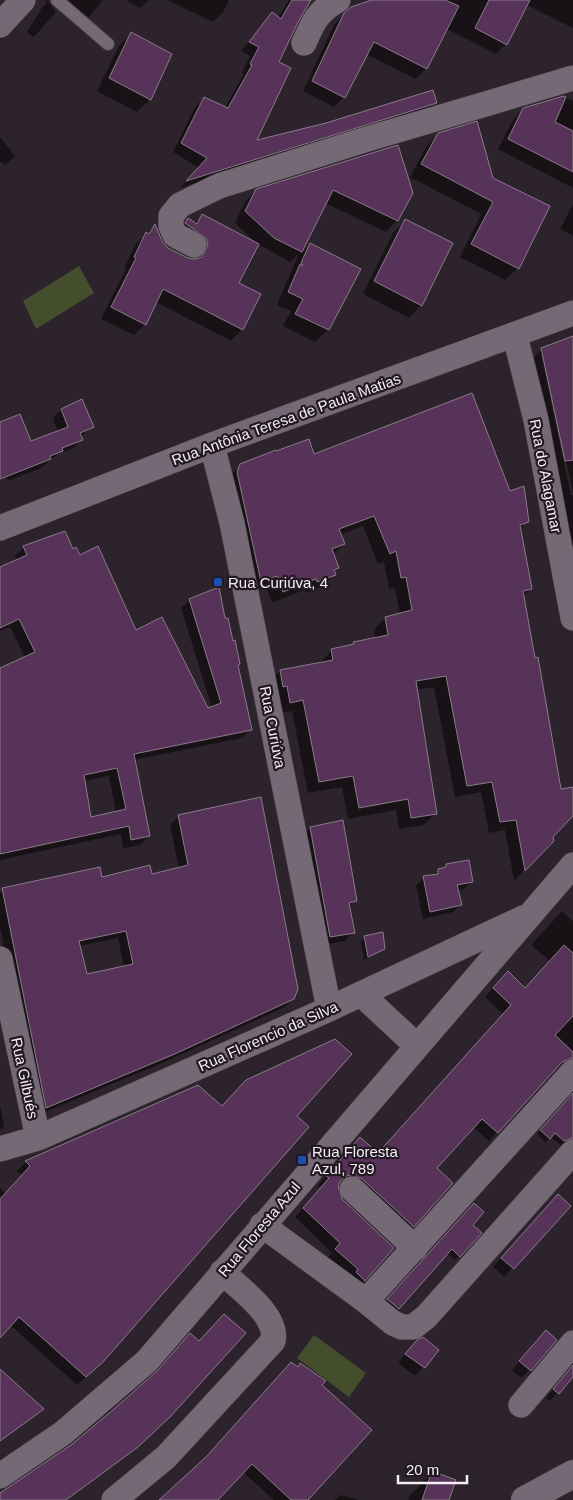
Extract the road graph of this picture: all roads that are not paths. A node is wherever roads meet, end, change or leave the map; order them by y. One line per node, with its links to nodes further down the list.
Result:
1 (23, 0): 4 (street)
2 (57, 0): 6 (lane)
3 (338, 0): 5 (street)
4 (0, 25)
5 (304, 43)
6 (108, 44)
7 (569, 83): 8 (street)
8 (194, 245)
9 (573, 313): 10 (street, Rua Antônia Teresa de Paula Matias)
10 (515, 336): 11 (street, Rua Antônia Teresa de Paula Matias); 13 (street, Rua do Alagamar)
11 (212, 445): 12 (street, Rua Antônia Teresa de Paula Matias); 18 (street, Rua Curiúva)
12 (0, 528)
13 (573, 618)
14 (573, 865): 15 (street, Rua Floresta Azul)
15 (532, 914): 17 (street, Rua Florencio da Silva); 19 (street, Rua Floresta Azul)
16 (0, 959): 21 (street, Rua Gilbués)
17 (361, 994): 18 (street, Rua Florencio da Silva); 19 (street)
18 (329, 1009): 21 (street, Rua Florencio da Silva)
19 (417, 1046): 25 (street, Rua Floresta Azul)
20 (573, 1072): 26 (street)
21 (38, 1138): 22 (street, Rua Florencio da Silva)
22 (0, 1149)
23 (573, 1152): 28 (street)
24 (352, 1189): 26 (street)
25 (262, 1225): 27 (street, Rua Floresta Azul); 28 (street)
26 (415, 1248): 28 (street)
27 (222, 1272): 32 (street, Rua Floresta Azul); 33 (street)
28 (366, 1300)
29 (573, 1343): 30 (street)
30 (521, 1405)
31 (573, 1474): 34 (main road)
32 (0, 1476)
33 (114, 1500)
34 (525, 1500)

